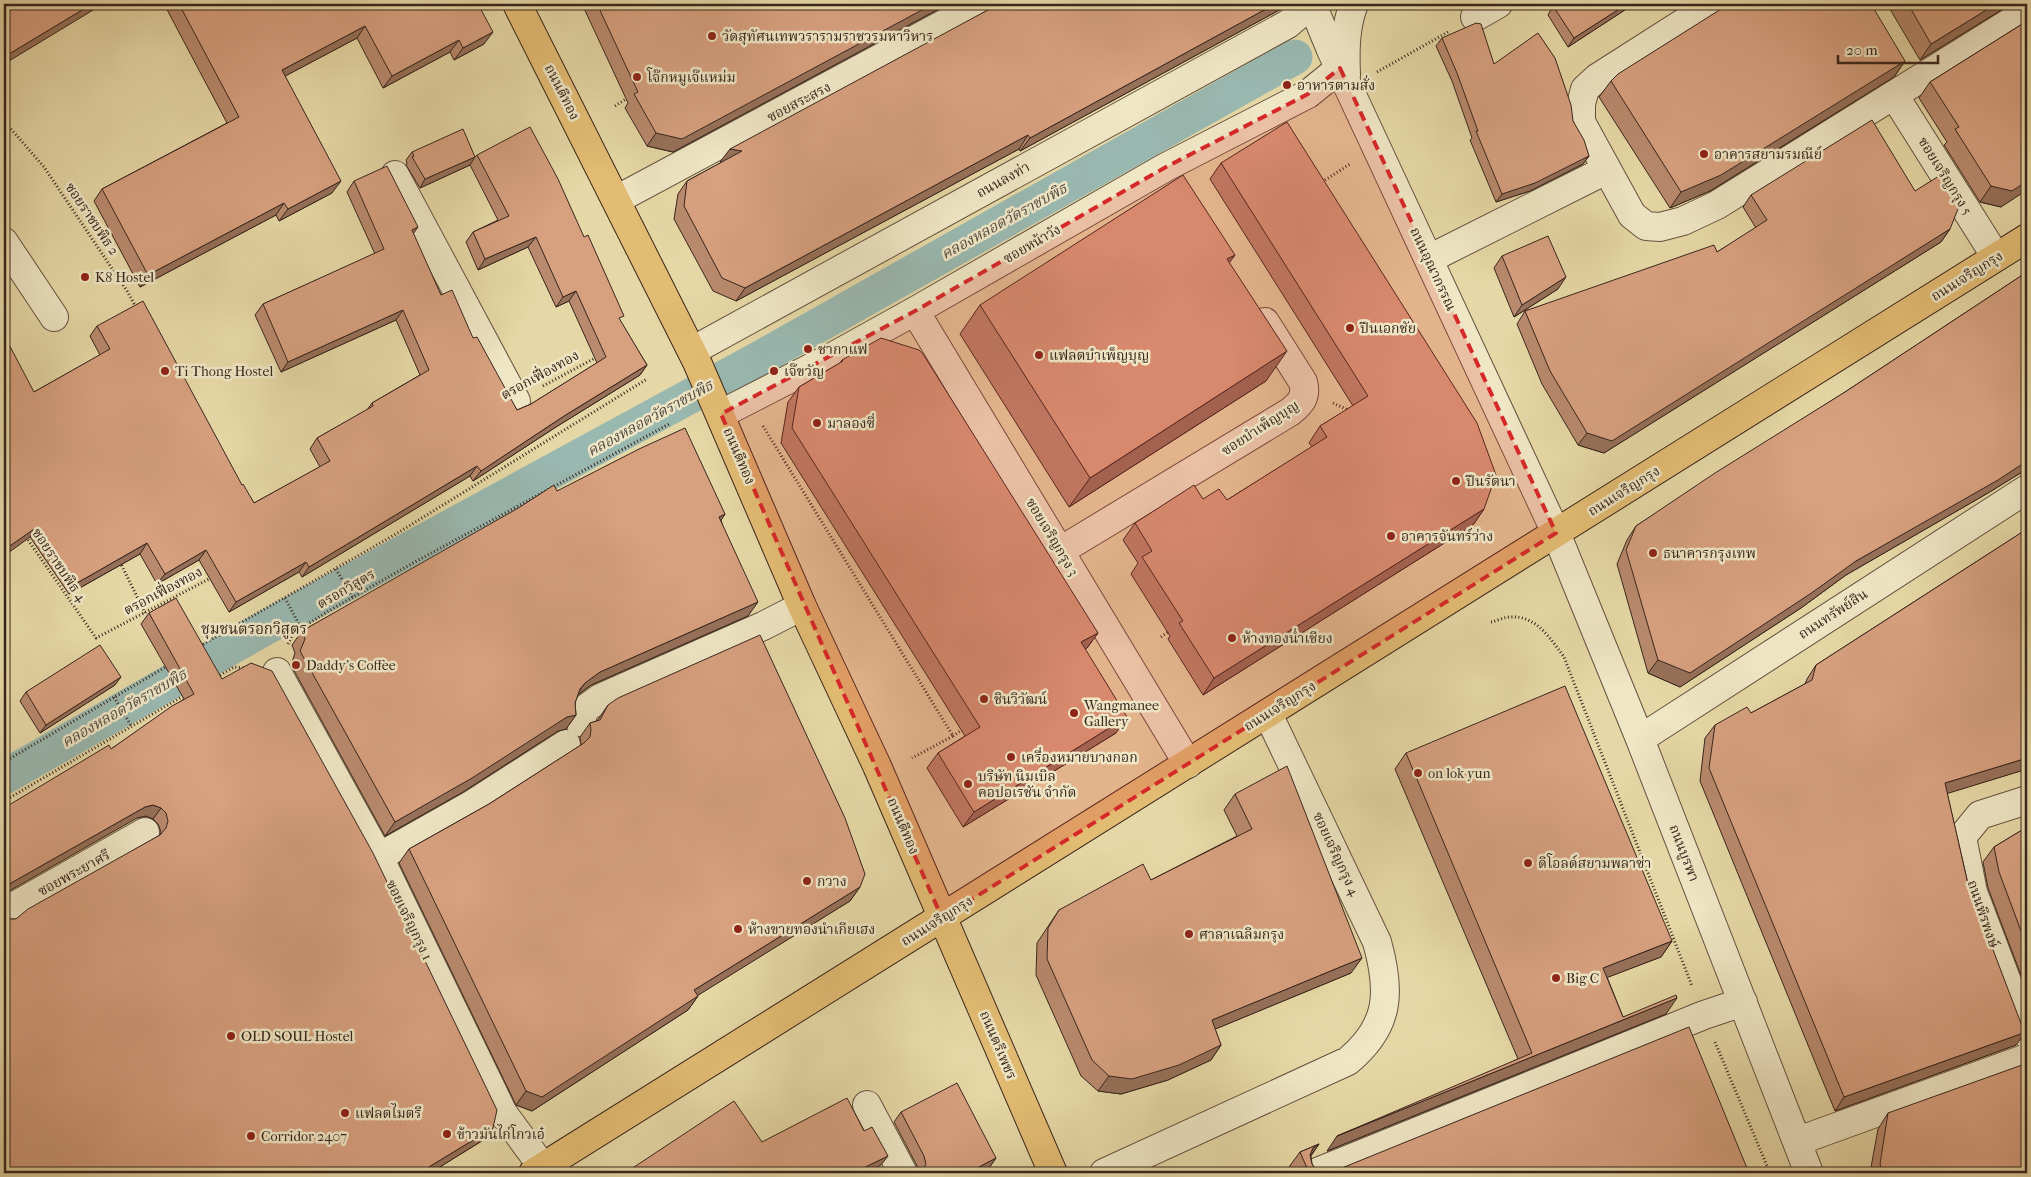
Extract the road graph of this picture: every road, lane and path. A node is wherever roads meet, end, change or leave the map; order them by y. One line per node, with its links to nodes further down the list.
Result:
1 (517, 4): 21 (main road, ถนนตีทอง)
2 (982, 4): 21 (street, ซอยสระสรง)
3 (1311, 4): 10 (street, ถนนอุณากรรณ); 31 (street, ถนนลงท่า)
4 (1354, 4): 10 (street)
5 (1498, 4): 8 (street)
6 (1713, 4): 17 (street)
7 (2027, 12): 11 (street)
8 (1475, 17): 10 (path)
9 (1901, 58): 11 (street, ซอยเจริญกรุง 5)
10 (1345, 79): 16 (street, ซอยหน้าวัง); 25 (street, ถนนอุณากรรณ)
11 (1904, 88): 17 (street); 24 (street, ซอยเจริญกรุง 5)
12 (631, 96): 13 (path)
13 (615, 106)
14 (4, 122): 28 (path, ซอยราชบพิธ 2)
15 (1358, 159): 19 (path)
16 (1166, 167): 20 (street); 27 (street, ซอยหน้าวัง)
17 (1606, 170): 25 (street)
18 (395, 174): 34 (street)
19 (1320, 183)
20 (1181, 190)
21 (616, 200): 31 (main road, ถนนตีทอง)
22 (2027, 239): 24 (main road, ถนนเจริญกรุง)
23 (4, 242): 29 (street)
24 (1996, 257): 40 (main road, ถนนเจริญกรุง)
25 (1429, 260): 40 (street, ถนนอุณากรรณ)
26 (1250, 299): 33 (street, ซอยบำเพ็ญบุญ)
27 (916, 311): 35 (street, ซอยหน้าวัง); 42 (street, ซอยเจริญกรุง 3)
28 (141, 315)
29 (54, 317)
30 (600, 355): 34 (path, ตรอกเฟื่องทอง)
31 (694, 356): 35 (main road, ถนนตีทอง)
32 (647, 379): 45 (path)
33 (1305, 391): 36 (path); 42 (street, ซอยบำเพ็ญบุญ)
34 (516, 400)
35 (717, 407): 48 (main road, ถนนตีทอง)
36 (1354, 412)
37 (761, 422): 64 (path)
38 (671, 423): 46 (path, ตรอกวิสูตร)
39 (2027, 489): 65 (street, ถนนทรัพย์สิน)
40 (1556, 533): 61 (main road, ถนนเจริญกรุง); 65 (street, ถนนบูรพา)
41 (25, 536): 54 (path, ซอยราชบพิธ 4)
42 (1060, 551): 68 (street, ซอยเจริญกรุง 3)
43 (119, 560): 49 (path)
44 (208, 569): 49 (path, ตรอกเฟื่องทอง)
45 (336, 569): 46 (path); 47 (path)
46 (351, 596): 52 (path, ตรอกวิสูตร)
47 (285, 598): 52 (path); 55 (path)
48 (802, 606): 72 (street); 74 (main road, ถนนตีทอง)
49 (145, 613): 54 (path, ตรอกเฟื่องทอง)
50 (1491, 622): 76 (path)
51 (1177, 626): 53 (path)
52 (301, 628): 57 (path, ตรอกวิสูตร)
53 (1160, 637)
54 (96, 638)
55 (195, 650)
56 (170, 664): 60 (path)
57 (278, 672): 58 (path); 72 (street, ซอยเจริญกรุง 1)
58 (208, 682)
59 (191, 692): 62 (path)
60 (115, 698): 62 (path); 67 (path)
61 (1268, 714): 68 (main road, ถนนเจริญกรุง); 84 (street, ซอยเจริญกรุง 4)
62 (131, 725): 70 (path)
63 (969, 726): 64 (path)
64 (953, 736): 66 (path)
65 (1640, 739): 75 (street, ถนนบูรพา)
66 (912, 758)
67 (4, 762)
68 (1188, 764): 74 (main road, ถนนเจริญกรุง)
69 (2027, 800): 77 (street, ถนนพีรพงษ์)
70 (4, 801)
71 (146, 832): 73 (street, ซอยพระยาศรี)
72 (379, 857): 81 (street, ซอยเจริญกรุง 1)
73 (4, 916)
74 (942, 918): 81 (main road, ถนนเจริญกรุง); 82 (main road, ถนนตรีเพชร)
75 (1743, 1002): 76 (street); 80 (street, ถนนบูรพา)
76 (1704, 1015): 85 (street); 86 (path)
77 (2027, 1034)
78 (2027, 1058): 80 (street)
79 (867, 1105): 83 (street)
80 (1798, 1141): 87 (street, ถนนบูรพา)
81 (541, 1171)
82 (1050, 1172)
83 (903, 1173)
84 (1104, 1173)
85 (1316, 1173)
86 (1770, 1173)
87 (1809, 1173)

